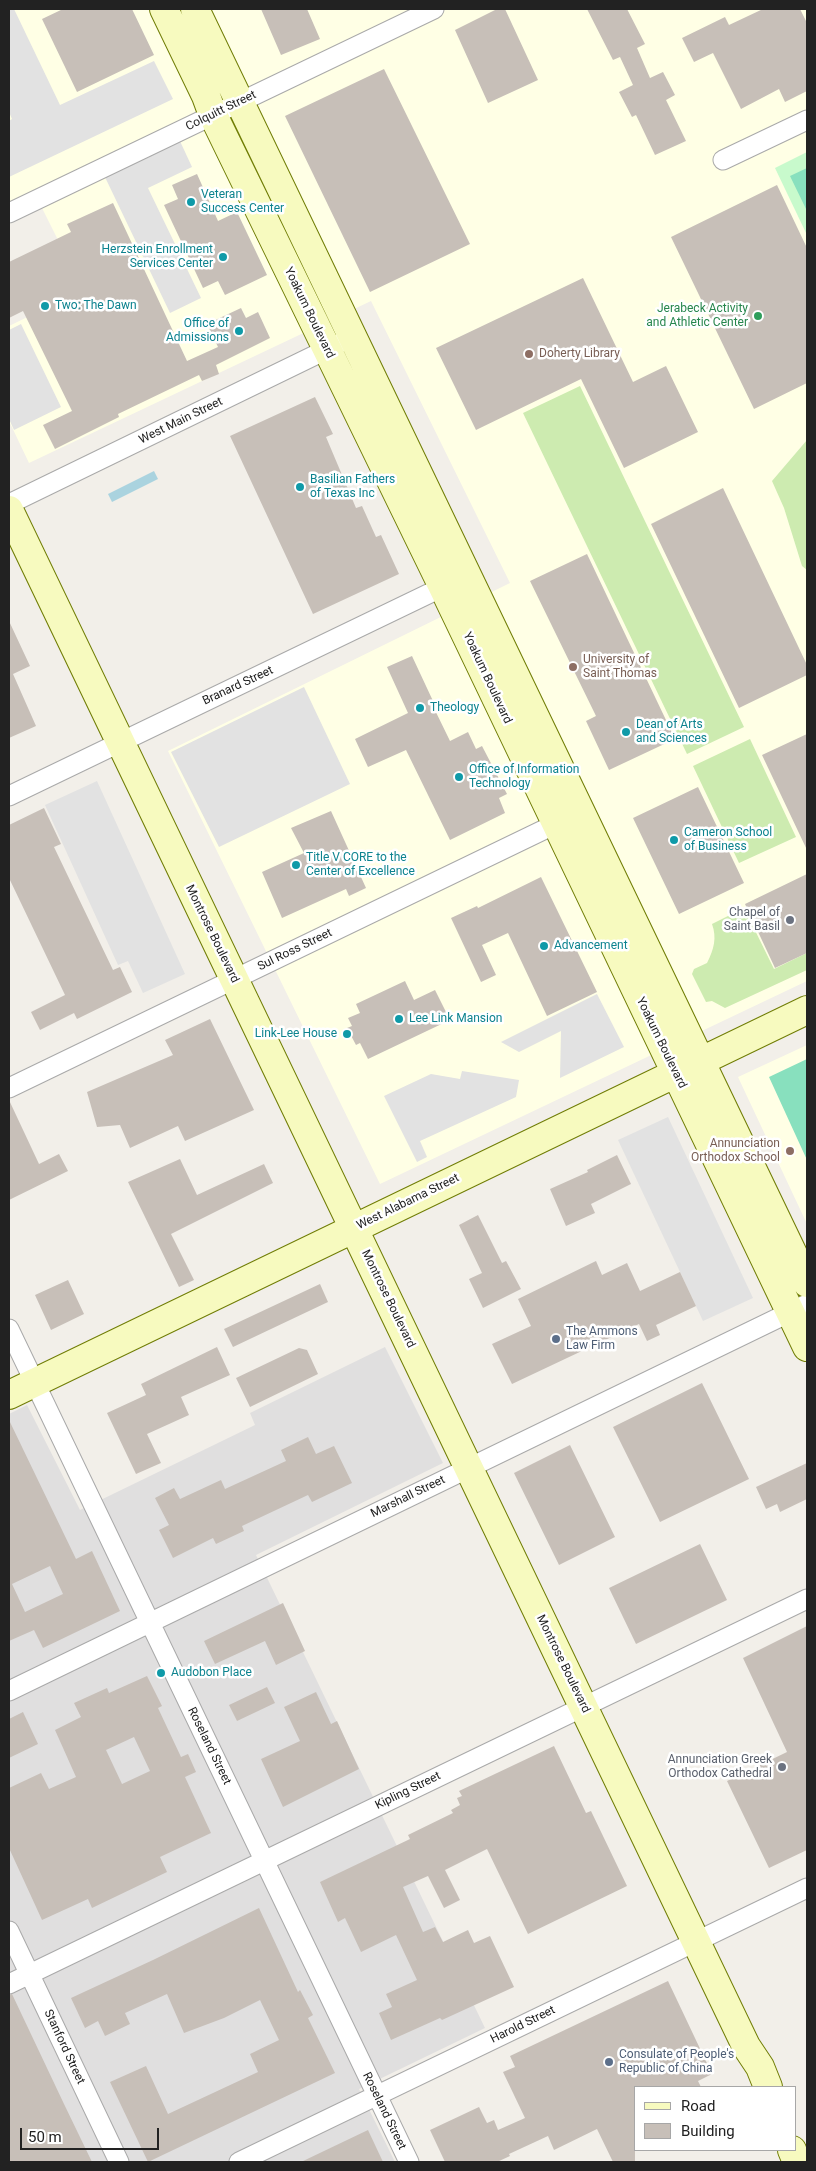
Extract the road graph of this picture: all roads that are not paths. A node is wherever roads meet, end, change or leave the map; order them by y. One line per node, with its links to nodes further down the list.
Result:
1 (164, 9): 5 (street, Yoakum Boulevard)
2 (195, 9): 4 (street, Yoakum Boulevard)
3 (434, 9): 4 (street, Colquitt Street)
4 (239, 103): 5 (street, Colquitt Street); 9 (street, Yoakum Boulevard)
5 (213, 115): 8 (street, Colquitt Street); 10 (street, Yoakum Boulevard)
6 (807, 120): 7 (street)
7 (723, 160)
8 (9, 213)
9 (352, 338): 10 (street, West Main Street); 13 (street, Yoakum Boulevard)
10 (327, 350): 11 (street, West Main Street); 13 (street, Yoakum Boulevard)
11 (9, 504)
12 (9, 510): 14 (street, Montrose Boulevard)
13 (455, 581): 14 (street, Branard Street); 16 (street, Yoakum Boulevard); 17 (street, Yoakum Boulevard)
14 (120, 742): 15 (street, Branard Street); 18 (street, Montrose Boulevard)
15 (9, 796)
16 (582, 811): 17 (street, Sul Ross Street); 20 (street, Yoakum Boulevard)
17 (556, 824): 18 (street, Sul Ross Street); 21 (street, Yoakum Boulevard)
18 (234, 979): 22 (street, Sul Ross Street); 23 (street, Montrose Boulevard)
19 (807, 1010): 20 (street, West Alabama Street)
20 (702, 1060): 21 (street, West Alabama Street); 24 (street, Yoakum Boulevard)
21 (675, 1073): 23 (street, West Alabama Street); 25 (street, Yoakum Boulevard)
22 (9, 1088)
23 (354, 1228): 28 (street, West Alabama Street); 30 (street, Montrose Boulevard)
24 (807, 1283)
25 (799, 1308): 27 (street, Yoakum Boulevard); 30 (street, Marshall Street)
26 (9, 1329): 28 (street, Roseland Street)
27 (807, 1348)
28 (34, 1382): 29 (street, West Alabama Street); 32 (street, Roseland Street)
29 (9, 1395)
30 (469, 1467): 32 (street, Marshall Street); 34 (street, Montrose Boulevard)
31 (807, 1599): 34 (street, Kipling Street)
32 (149, 1622): 33 (street, Marshall Street); 35 (street, Roseland Street)
33 (9, 1691)
34 (584, 1707): 35 (street, Kipling Street); 38 (street, Montrose Boulevard)
35 (264, 1861): 39 (street, Kipling Street); 42 (street, Roseland Street)
36 (807, 1888): 38 (street, Harold Street)
37 (9, 1931): 39 (street, Stanford Street)
38 (696, 1941): 41 (street, Montrose Boulevard); 42 (street, Harold Street)
39 (29, 1974): 40 (street, Kipling Street); 43 (street, Stanford Street)
40 (9, 1984)
41 (768, 2086)
42 (377, 2096): 44 (street, Harold Street); 45 (street, Roseland Street)
43 (119, 2162)
44 (239, 2162)
45 (409, 2162)

